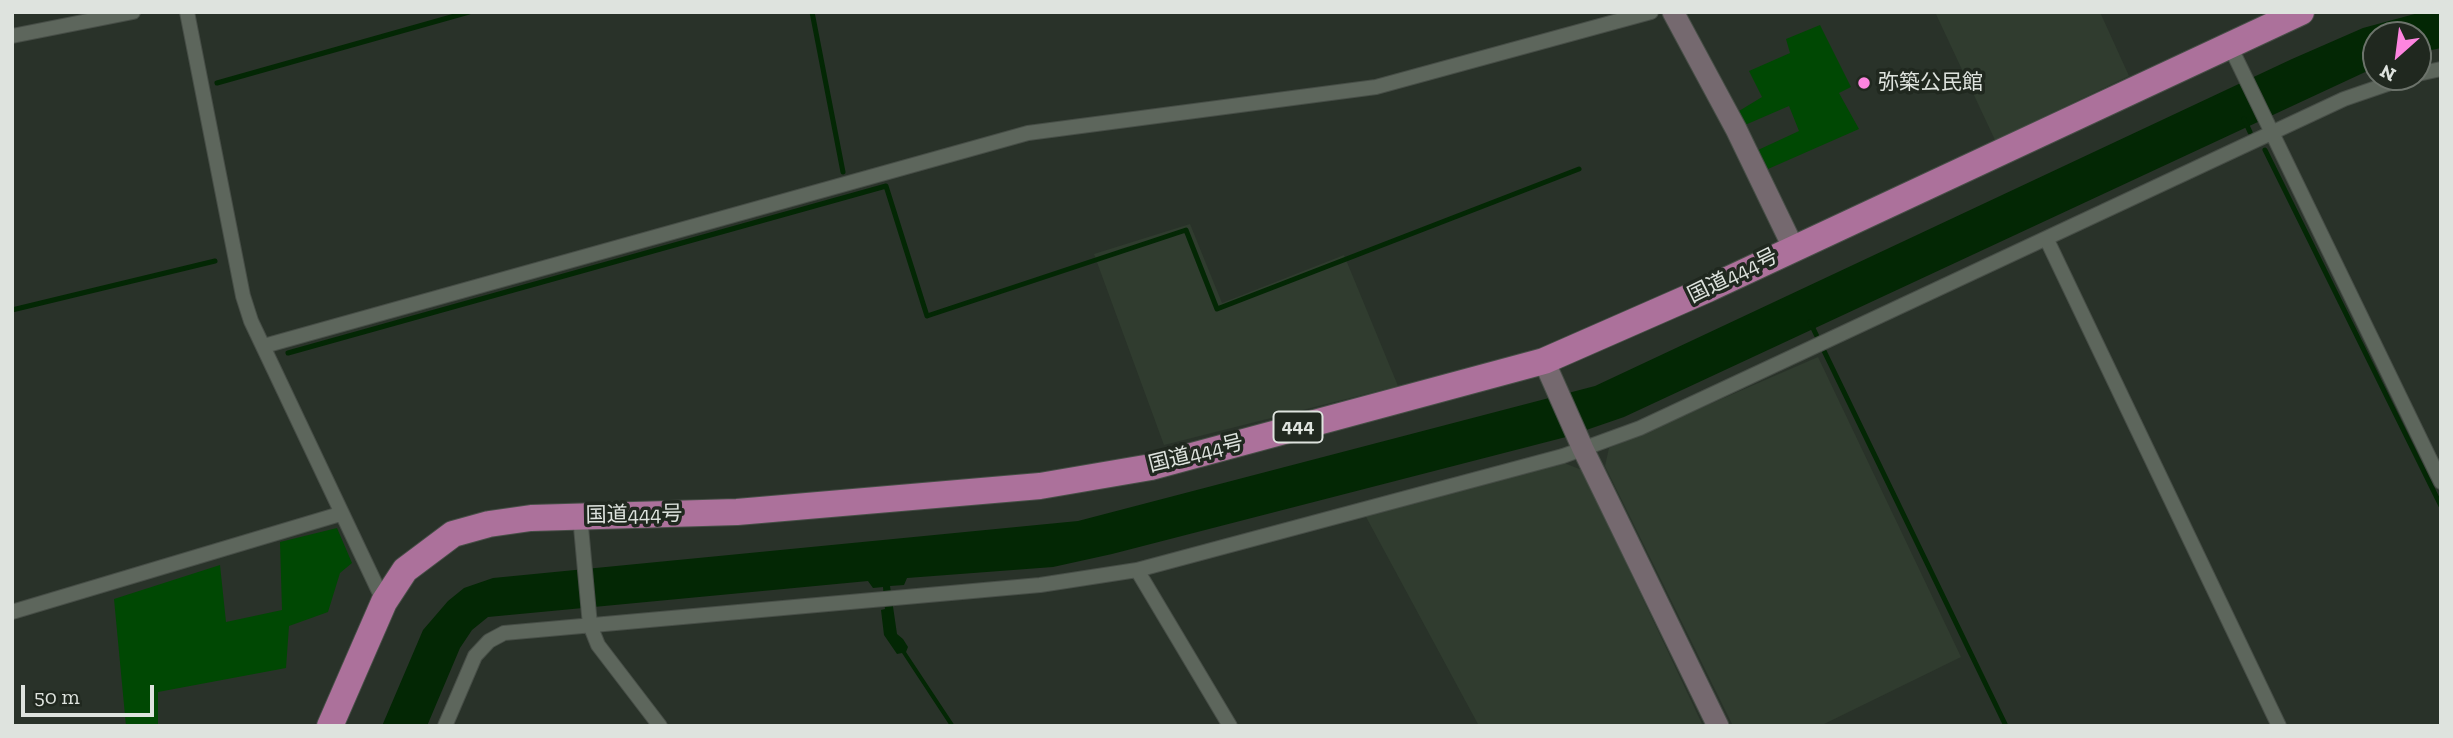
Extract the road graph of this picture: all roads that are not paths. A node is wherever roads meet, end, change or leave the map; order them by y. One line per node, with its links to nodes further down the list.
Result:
1 (133, 12): 6 (street)
2 (187, 12): 12 (street)
3 (1651, 12): 12 (street)
4 (1673, 12): 11 (street)
5 (2301, 12): 7 (highway, 国道444号 / 444)
6 (12, 36)
7 (2228, 44): 9 (street); 11 (highway, 国道444号 / 444)
8 (2367, 91): 9 (street)
9 (2268, 130): 10 (street); 15 (street)
10 (2047, 240): 14 (street); 27 (street)
11 (1794, 247): 13 (highway, 国道444号 / 444)
12 (264, 346): 16 (street)
13 (1544, 361): 14 (street); 17 (highway, 国道444号 / 444)
14 (1581, 445): 18 (street); 26 (street)
15 (2441, 482)
16 (340, 514): 19 (street); 20 (street)
17 (580, 516): 19 (highway, 国道444号 / 444); 21 (street)
18 (1137, 569): 21 (street); 25 (street)
19 (384, 602): 22 (highway, 国道444号 / 444)
20 (12, 612)
21 (589, 621): 23 (street); 24 (street)
22 (330, 726)
23 (445, 726)
24 (660, 726)
25 (1230, 726)
26 (1718, 726)
27 (2279, 726)

